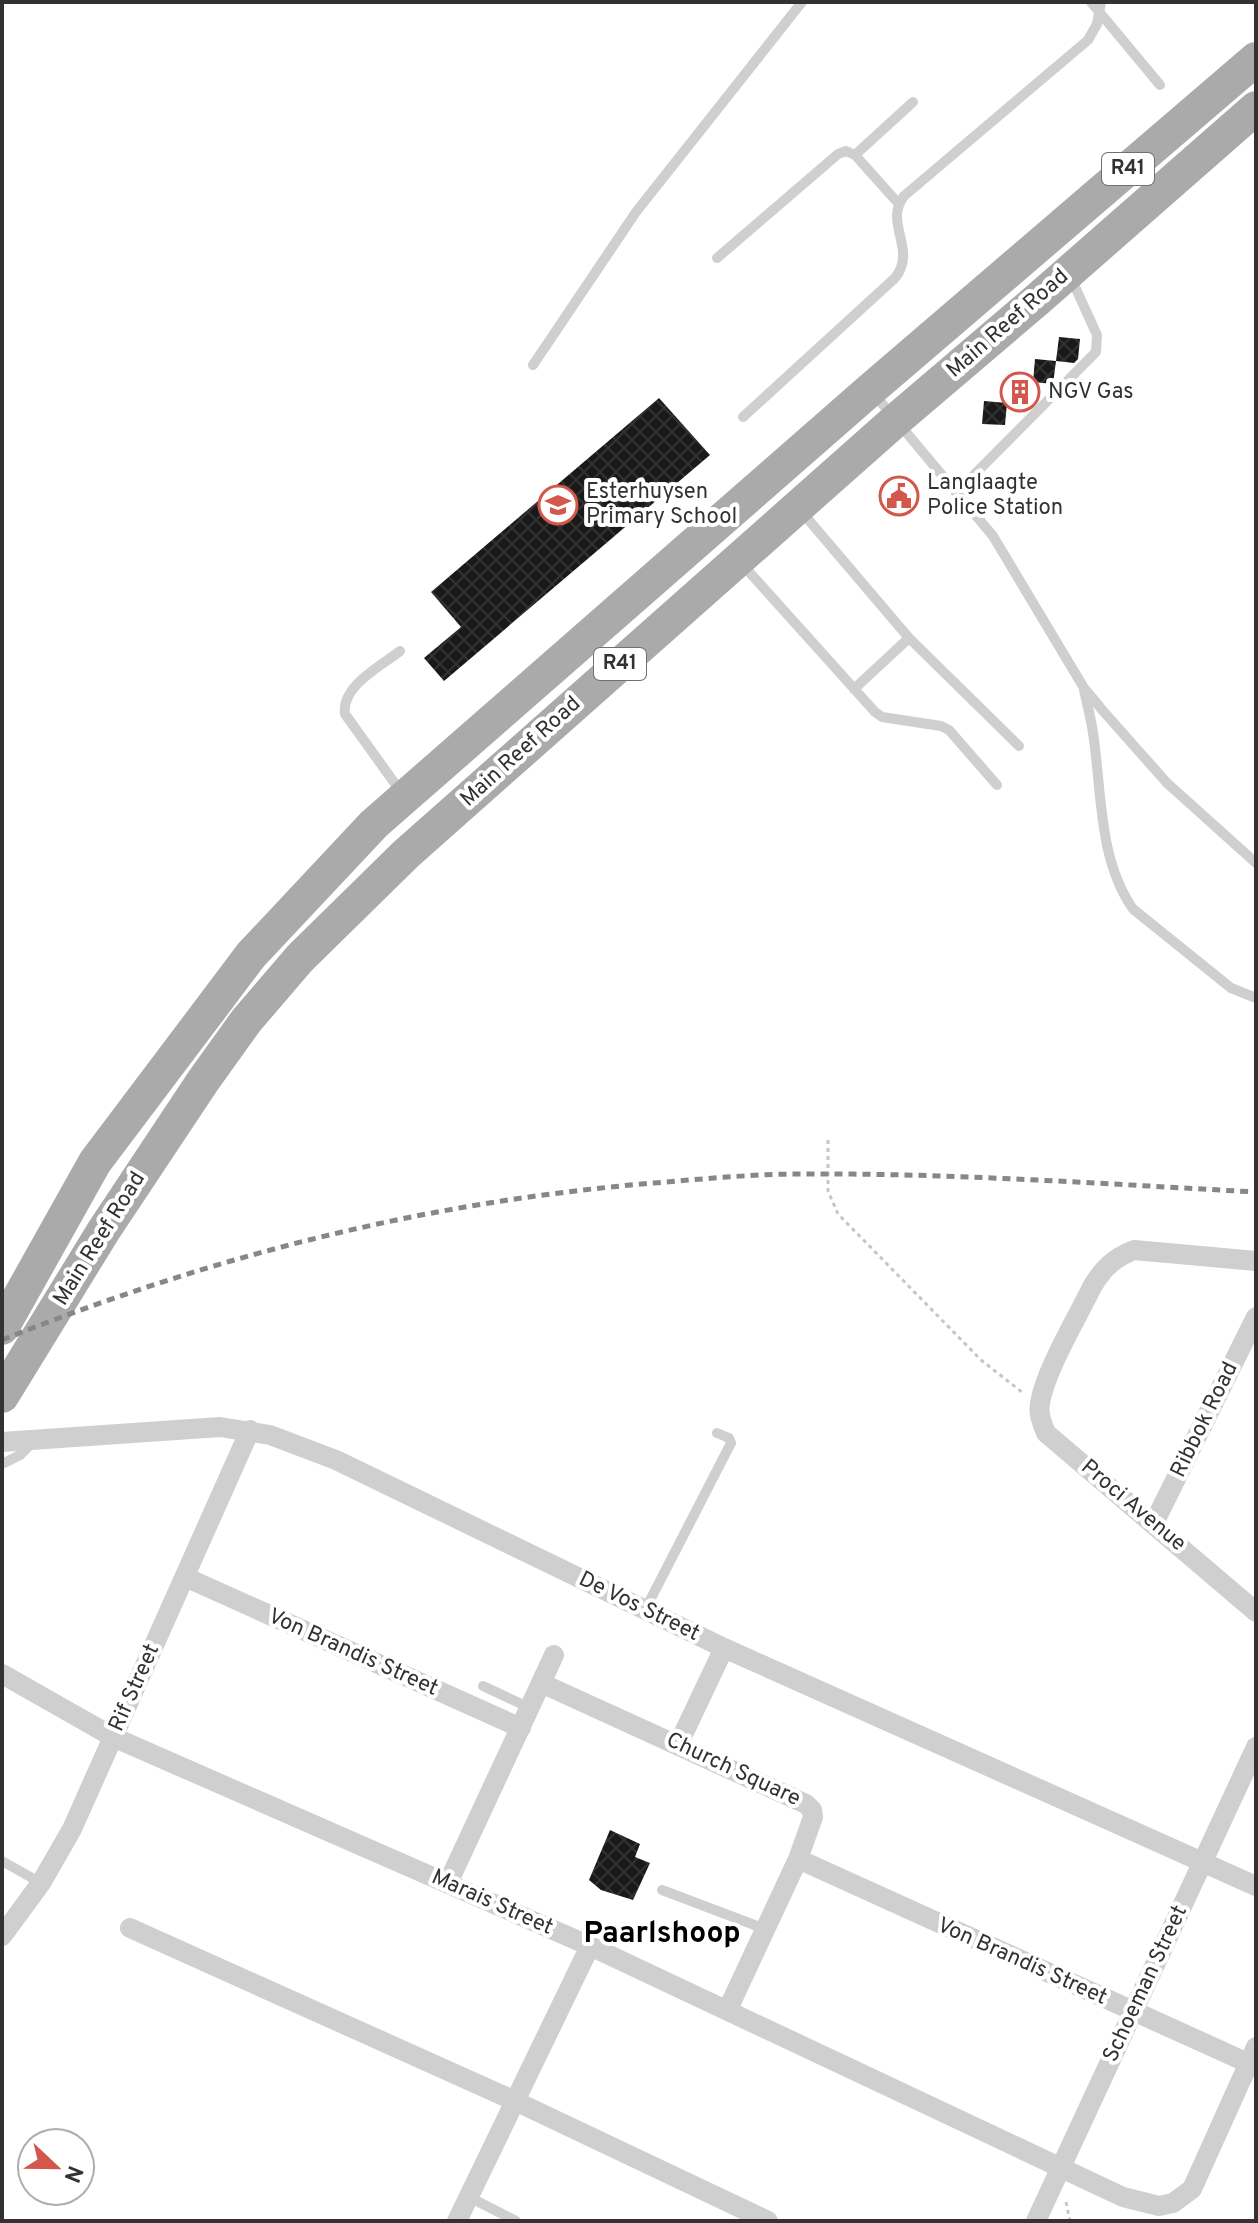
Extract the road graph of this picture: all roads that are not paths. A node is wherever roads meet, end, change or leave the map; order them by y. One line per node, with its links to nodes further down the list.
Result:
1 (802, 2): 12 (lane)
2 (1091, 2): 3 (lane)
3 (1100, 8): 5 (lane); 9 (lane)
4 (1256, 59): 13 (main road, Main Reef Road / R41)
5 (1160, 85)
6 (913, 102): 8 (lane)
7 (1256, 108): 11 (main road, Main Reef Road / R41)
8 (855, 155): 9 (lane); 10 (lane)
9 (898, 203): 14 (lane)
10 (717, 258)
11 (1068, 272): 15 (main road, Main Reef Road / R41); 17 (lane)
12 (533, 365)
13 (870, 390): 15 (lane); 16 (main road, Main Reef Road / R41)
14 (743, 417)
15 (896, 420): 17 (lane); 18 (main road, Main Reef Road / R41)
16 (765, 482): 18 (main road); 19 (main road, Main Reef Road / R41)
17 (956, 493): 23 (lane)
18 (794, 510): 20 (main road, Main Reef Road / R41); 21 (lane)
19 (693, 544): 20 (main road); 27 (main road, Main Reef Road / R41)
20 (730, 567): 24 (lane); 33 (main road, Main Reef Road / R41)
21 (909, 638): 24 (lane); 25 (lane)
22 (400, 651): 27 (lane)
23 (1084, 688): 28 (lane); 29 (lane)
24 (854, 689): 26 (lane)
25 (1019, 746)
26 (997, 785)
27 (405, 797): 32 (main road, Main Reef Road / R41)
28 (1256, 863)
29 (1256, 998)
30 (1256, 1261): 39 (street, Proci Avenue)
31 (1256, 1317): 39 (street, Ribbok Road)
32 (5, 1323)
33 (10, 1383)
34 (250, 1430): 36 (street, De Vos Street); 40 (street, Rif Street); 41 (street, De Vos Street)
35 (717, 1433): 41 (lane)
36 (36, 1439): 37 (street, De Vos Street); 38 (lane)
37 (2, 1442)
38 (2, 1464)
39 (1154, 1523): 42 (street, Proci Avenue)
40 (185, 1577): 49 (street, Von Brandis Street); 50 (street, Rif Street)
41 (645, 1610): 43 (street, De Vos Street)
42 (1256, 1612)
43 (724, 1648): 51 (street); 55 (street, De Vos Street)
44 (554, 1655): 46 (street)
45 (2, 1674): 50 (street, Marais Street)
46 (541, 1683): 48 (street); 51 (street, Church Square)
47 (483, 1686): 48 (lane)
48 (530, 1708): 49 (street)
49 (521, 1728): 57 (street)
50 (113, 1737): 56 (street, Rif Street); 57 (street, Marais Street)
51 (678, 1745): 53 (street, Church Square)
52 (1256, 1747): 55 (street, Schoeman Street)
53 (798, 1859): 61 (street, Church Square); 65 (street, Von Brandis Street)
54 (2, 1861): 56 (lane)
55 (1203, 1862): 58 (street, De Vos Street); 65 (street, Schoeman Street)
56 (41, 1883): 62 (street, Rif Street)
57 (448, 1883): 63 (street, Marais Street)
58 (1256, 1886)
59 (662, 1890): 61 (lane)
60 (130, 1928): 67 (street)
61 (765, 1929): 64 (street, Church Square)
62 (2, 1936)
63 (590, 1946): 64 (street, Marais Street); 67 (street)
64 (728, 2009): 68 (street, Marais Street)
65 (1133, 2012): 66 (street, Von Brandis Street); 68 (street, Schoeman Street)
66 (1252, 2055): 68 (street, Marais Street)
67 (515, 2101): 69 (street); 72 (street)
68 (1061, 2168): 73 (street, Schoeman Street)
69 (469, 2197): 70 (street); 71 (lane)
70 (457, 2221)
71 (516, 2221)
72 (768, 2221)
73 (1036, 2221)

